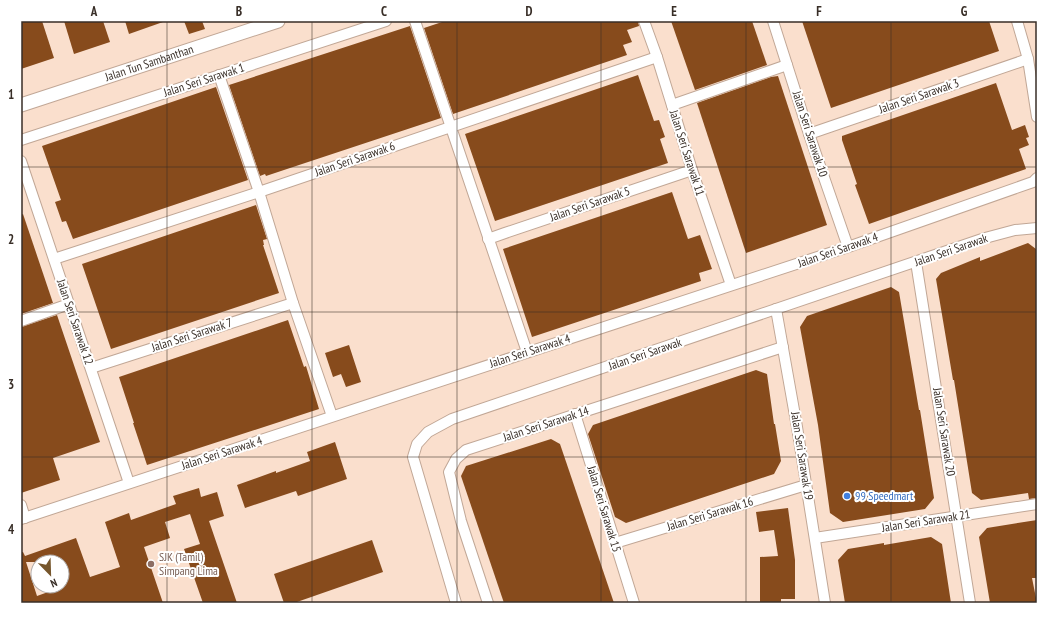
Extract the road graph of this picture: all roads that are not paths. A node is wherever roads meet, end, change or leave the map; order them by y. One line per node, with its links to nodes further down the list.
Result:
1 (278, 21): 11 (street, Jalan Tun Sambanthan)
2 (386, 21): 10 (street, Jalan Seri Sarawak 1)
3 (414, 21): 14 (street)
4 (644, 21): 7 (street, Jalan Seri Sarawak 11)
5 (773, 21): 9 (street, Jalan Seri Sarawak 10)
6 (1016, 21): 8 (street)
7 (656, 57): 12 (street, Jalan Seri Sarawak 11); 14 (street, Jalan Seri Sarawak 6)
8 (1028, 59): 13 (street); 15 (street, Jalan Seri Sarawak 3)
9 (787, 65): 12 (street); 15 (street, Jalan Seri Sarawak 10)
10 (219, 75): 16 (street, Jalan Seri Sarawak 1); 20 (street)
11 (21, 105)
12 (672, 105): 18 (street, Jalan Seri Sarawak 11)
13 (1037, 116)
14 (450, 127): 20 (street, Jalan Seri Sarawak 6); 22 (street)
15 (809, 134): 23 (street, Jalan Seri Sarawak 10)
16 (21, 140)
17 (21, 161): 24 (street, Jalan Seri Sarawak 12)
18 (692, 170): 22 (street, Jalan Seri Sarawak 5); 26 (street, Jalan Seri Sarawak 11)
19 (1037, 178): 23 (street, Jalan Seri Sarawak 4)
20 (258, 192): 24 (street, Jalan Seri Sarawak 6); 27 (street)
21 (1037, 228): 25 (street, Jalan Seri Sarawak)
22 (488, 239): 32 (street)
23 (848, 246): 26 (street, Jalan Seri Sarawak 4)
24 (54, 259): 28 (street, Jalan Seri Sarawak 12)
25 (916, 262): 29 (street, Jalan Seri Sarawak); 40 (street, Jalan Seri Sarawak 20)
26 (732, 285): 32 (street, Jalan Seri Sarawak 4)
27 (293, 303): 33 (street, Jalan Seri Sarawak 7); 35 (street)
28 (69, 304): 30 (street); 33 (street, Jalan Seri Sarawak 12)
29 (776, 309): 31 (street, Jalan Seri Sarawak 19); 44 (street, Jalan Seri Sarawak)
30 (21, 321)
31 (783, 347): 34 (street, Jalan Seri Sarawak 14); 37 (street, Jalan Seri Sarawak 19)
32 (527, 352): 35 (street, Jalan Seri Sarawak 4)
33 (91, 368): 36 (street, Jalan Seri Sarawak 12)
34 (575, 414): 43 (street, Jalan Seri Sarawak 15); 45 (street, Jalan Seri Sarawak 14)
35 (332, 416): 36 (street, Jalan Seri Sarawak 4)
36 (129, 483): 41 (street, Jalan Seri Sarawak 4)
37 (806, 485): 42 (street, Jalan Seri Sarawak 19); 43 (street, Jalan Seri Sarawak 16)
38 (1037, 504): 40 (street, Jalan Seri Sarawak 21)
39 (21, 505): 41 (street)
40 (957, 516): 42 (street, Jalan Seri Sarawak 21); 48 (street, Jalan Seri Sarawak 20)
41 (23, 518)
42 (815, 538): 47 (street, Jalan Seri Sarawak 19)
43 (614, 543): 46 (street, Jalan Seri Sarawak 15)
44 (456, 603)
45 (488, 603)
46 (634, 603)
47 (825, 603)
48 (970, 603)

